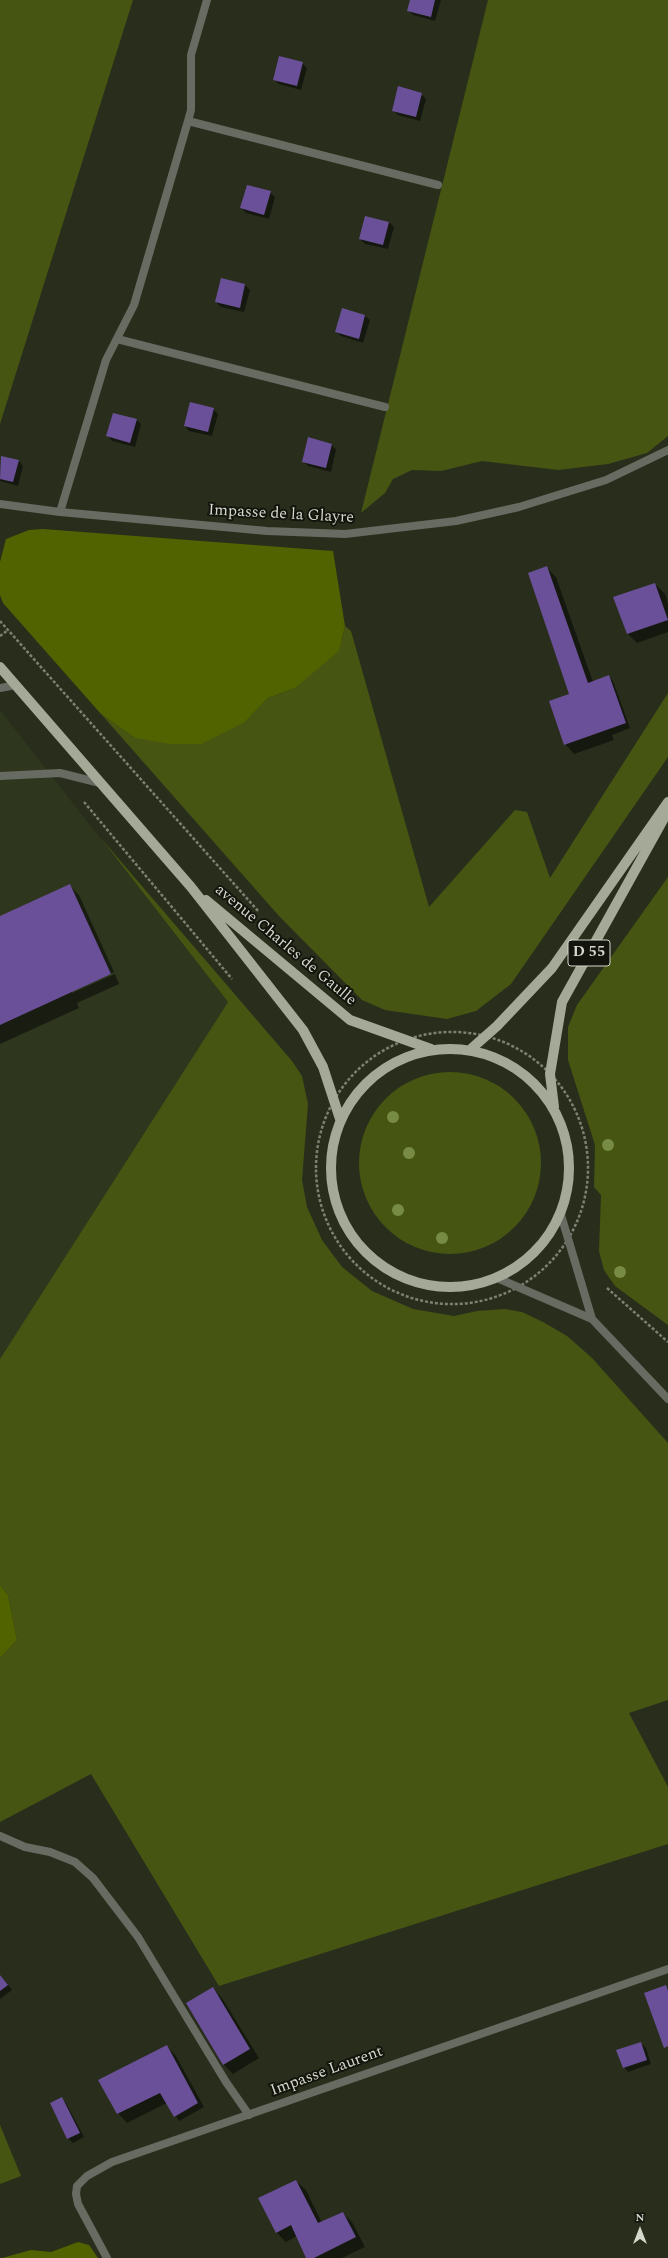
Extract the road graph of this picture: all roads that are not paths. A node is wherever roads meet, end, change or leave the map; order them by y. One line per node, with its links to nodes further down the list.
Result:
1 (207, 0): 2 (street)
2 (188, 121): 3 (street); 4 (street)
3 (438, 185)
4 (117, 339): 5 (street); 8 (street)
5 (385, 407)
6 (668, 450): 8 (street, Impasse de la Glayre)
7 (0, 504): 8 (street, Impasse de la Glayre)
8 (60, 512)
9 (0, 667): 10 (main road, avenue Charles de Gaulle)
10 (16, 685): 11 (street); 13 (main road, avenue Charles de Gaulle)
11 (0, 688)
12 (0, 776): 13 (street)
13 (100, 783): 16 (main road, avenue Charles de Gaulle)
14 (668, 802): 18 (main road, D 55)
15 (668, 811): 19 (main road, D 55)
16 (191, 887): 17 (main road, avenue Charles de Gaulle); 20 (main road, avenue Charles de Gaulle)
17 (431, 1049): 18 (main road); 20 (main road)
18 (471, 1049): 19 (main road)
19 (554, 1107): 21 (main road)
20 (340, 1119): 22 (main road)
21 (561, 1215): 22 (main road); 23 (street)
22 (497, 1278): 23 (street)
23 (592, 1319): 24 (street)
24 (668, 1399)
25 (0, 1836): 27 (street)
26 (668, 1969): 27 (street, Impasse Laurent)
27 (248, 2115): 28 (street, Impasse Laurent)
28 (107, 2258)

